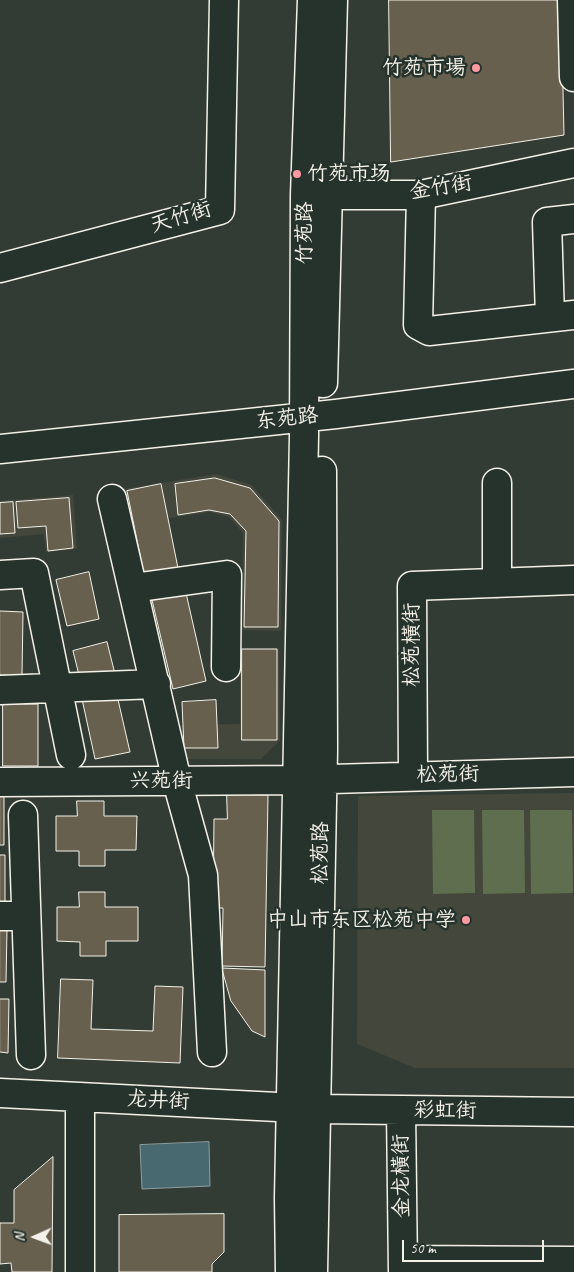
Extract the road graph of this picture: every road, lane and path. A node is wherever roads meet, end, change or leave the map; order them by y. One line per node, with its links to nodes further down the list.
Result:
1 (224, 0): 10 (street, 天竹街)
2 (312, 0): 7 (street, 竹苑路)
3 (333, 0): 7 (street, 竹苑路)
4 (572, 0): 5 (street)
5 (574, 77)
6 (574, 163): 8 (street, 金竹街)
7 (316, 195): 8 (street, 金竹街); 14 (street, 竹苑路)
8 (421, 195): 11 (street)
9 (574, 219): 11 (street)
10 (0, 268)
11 (562, 316)
12 (574, 384): 14 (street, 东苑路)
13 (574, 402): 14 (street, 东苑路)
14 (313, 425): 15 (street, 东苑路); 16 (street, 东苑路); 30 (street, 松苑路)
15 (0, 449)
16 (0, 466)
17 (497, 483): 21 (street)
18 (112, 499): 22 (street)
19 (0, 575): 25 (street)
20 (574, 580): 21 (street, 松苑横街)
21 (497, 583): 29 (street, 松苑横街)
22 (133, 588): 23 (street); 24 (street)
23 (226, 667)
24 (156, 684): 25 (street); 31 (street)
25 (58, 688): 26 (street); 27 (street)
26 (0, 690)
27 (71, 755)
28 (574, 772): 29 (street, 松苑街)
29 (413, 776): 30 (street, 松苑街)
30 (310, 779): 31 (street, 兴苑街); 39 (street, 松苑路)
31 (177, 781): 32 (street, 兴苑街); 35 (street)
32 (0, 782)
33 (23, 815): 34 (street)
34 (13, 916): 36 (street)
35 (212, 1052)
36 (31, 1055)
37 (0, 1093): 38 (street, 龙井街)
38 (80, 1097): 39 (street, 龙井街); 44 (street)
39 (304, 1108): 40 (street, 彩虹街); 45 (street, 松苑路); 46 (street, 松苑路)
40 (401, 1110): 41 (street, 彩虹街); 43 (street, 金龙横街)
41 (574, 1112)
42 (574, 1261): 43 (street)
43 (403, 1266)
44 (80, 1272)
45 (290, 1272)
46 (313, 1272)

